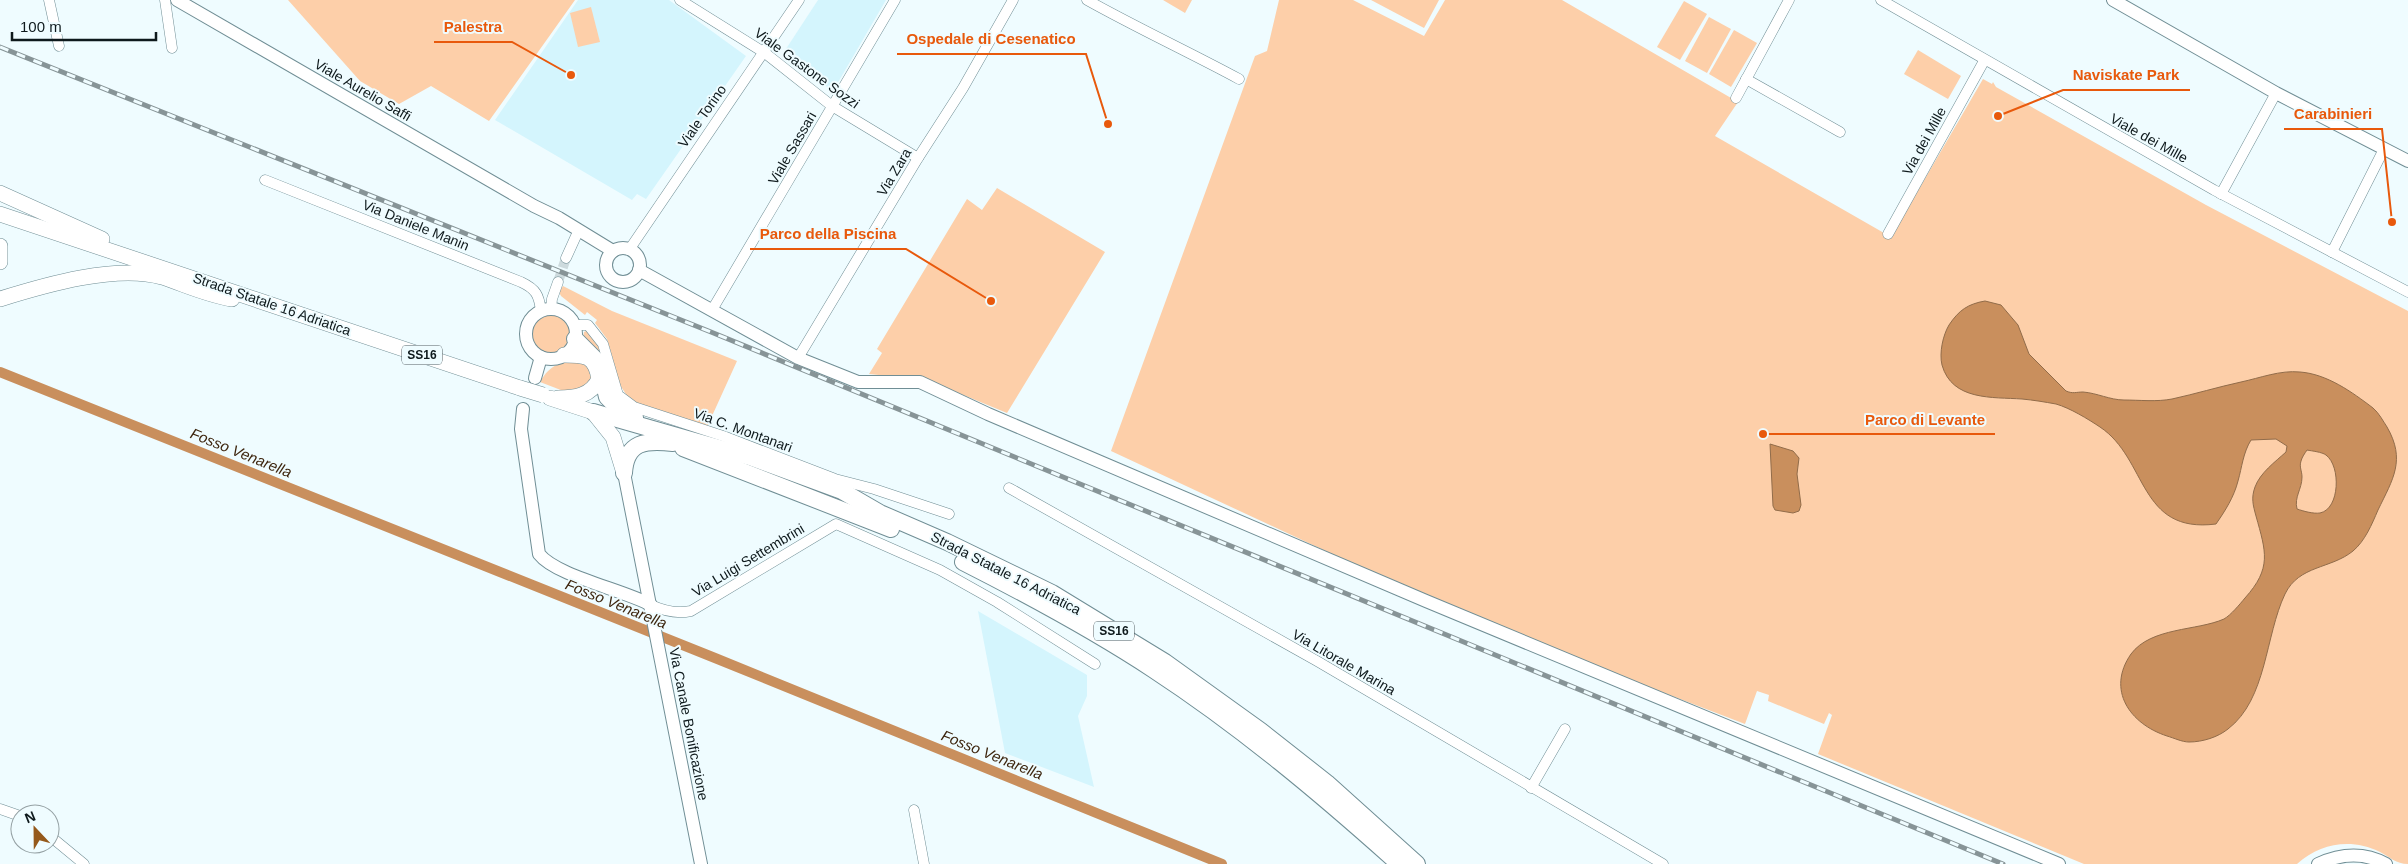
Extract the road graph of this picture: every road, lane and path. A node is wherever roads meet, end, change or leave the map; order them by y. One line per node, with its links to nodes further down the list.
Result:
1 (49, 0): 12 (street)
2 (165, 0): 13 (street)
3 (680, 0): 14 (street, Viale Gastone Sozzi)
4 (799, 0): 14 (street, Viale Torino)
5 (895, 0): 20 (street, Viale Sassari)
6 (1013, 0): 23 (street, Via Zara)
7 (1087, 0): 16 (street)
8 (1789, 0): 17 (street)
9 (1881, 0): 15 (street, Viale dei Mille)
10 (2113, 0): 18 (street)
11 (180, 1): 28 (street, Viale Aurelio Saffi)
12 (59, 46)
13 (172, 48)
14 (764, 53): 20 (street, Viale Gastone Sozzi); 33 (street, Viale Torino)
15 (1984, 61): 27 (street, Viale dei Mille); 30 (street, Via dei Mille)
16 (1239, 79)
17 (1746, 79): 19 (street); 21 (street)
18 (2276, 92): 22 (street); 27 (street)
19 (1736, 98)
20 (832, 106): 23 (street, Viale Gastone Sozzi); 45 (street, Viale Sassari)
21 (1840, 132)
22 (2384, 149): 24 (street); 34 (street)
23 (918, 158): 49 (street, Via Zara)
24 (2408, 161)
25 (265, 180): 44 (street, Via Daniele Manin)
26 (0, 193): 38 (main road)
27 (2221, 194): 34 (street, Viale dei Mille)
28 (534, 206): 31 (street, Viale Aurelio Saffi); 35 (street, Viale Aurelio Saffi)
29 (0, 214): 38 (main road, Strada Statale 16 Adriatica / SS16)
30 (1888, 234)
31 (576, 236): 35 (street, Viale Aurelio Saffi); 36 (street)
32 (0, 246): 37 (main road)
33 (629, 250): 35 (street); 39 (street)
34 (2332, 252): 41 (street, Viale dei Mille)
35 (610, 254): 39 (street)
36 (566, 258)
37 (0, 262)
38 (162, 267): 43 (main road, Strada Statale 16 Adriatica / SS16)
39 (639, 270): 45 (street)
40 (558, 282): 44 (street)
41 (2408, 292)
42 (0, 299): 43 (main road)
43 (258, 300): 51 (main road, Strada Statale 16 Adriatica / SS16, bridge)
44 (546, 310): 46 (street); 48 (street)
45 (712, 310): 49 (street)
46 (575, 332): 47 (street); 54 (highway); 57 (street, Via C. Montanari)
47 (564, 355): 48 (street); 51 (main road)
48 (541, 357): 50 (street)
49 (798, 358): 70 (street)
50 (535, 378)
51 (546, 397): 53 (main road, Strada Statale 16 Adriatica / SS16)
52 (524, 409): 58 (street, Via Luigi Settembrini)
53 (593, 412): 54 (highway, Strada Statale 16 Adriatica / SS16); 55 (main road)
54 (679, 441): 55 (highway); 67 (highway, Strada Statale 16 Adriatica / SS16); 68 (highway, Strada Statale 16 Adriatica / SS16)
55 (624, 473): 58 (street, Via Canale Bonificazione)
56 (1009, 488): 61 (street, Via Litorale Marina)
57 (949, 514)
58 (652, 608): 59 (street, Via Luigi Settembrini); 65 (street, Via Canale Bonificazione)
59 (1095, 664)
60 (1565, 730): 61 (street)
61 (1531, 788): 69 (street, Via Litorale Marina)
62 (914, 810): 66 (street)
63 (60, 844): 64 (street)
64 (84, 864)
65 (701, 864)
66 (924, 864)
67 (1399, 864)
68 (1417, 864)
69 (1663, 864)
70 (2059, 864)
71 (2318, 864): 72 (street)
72 (2386, 864)

